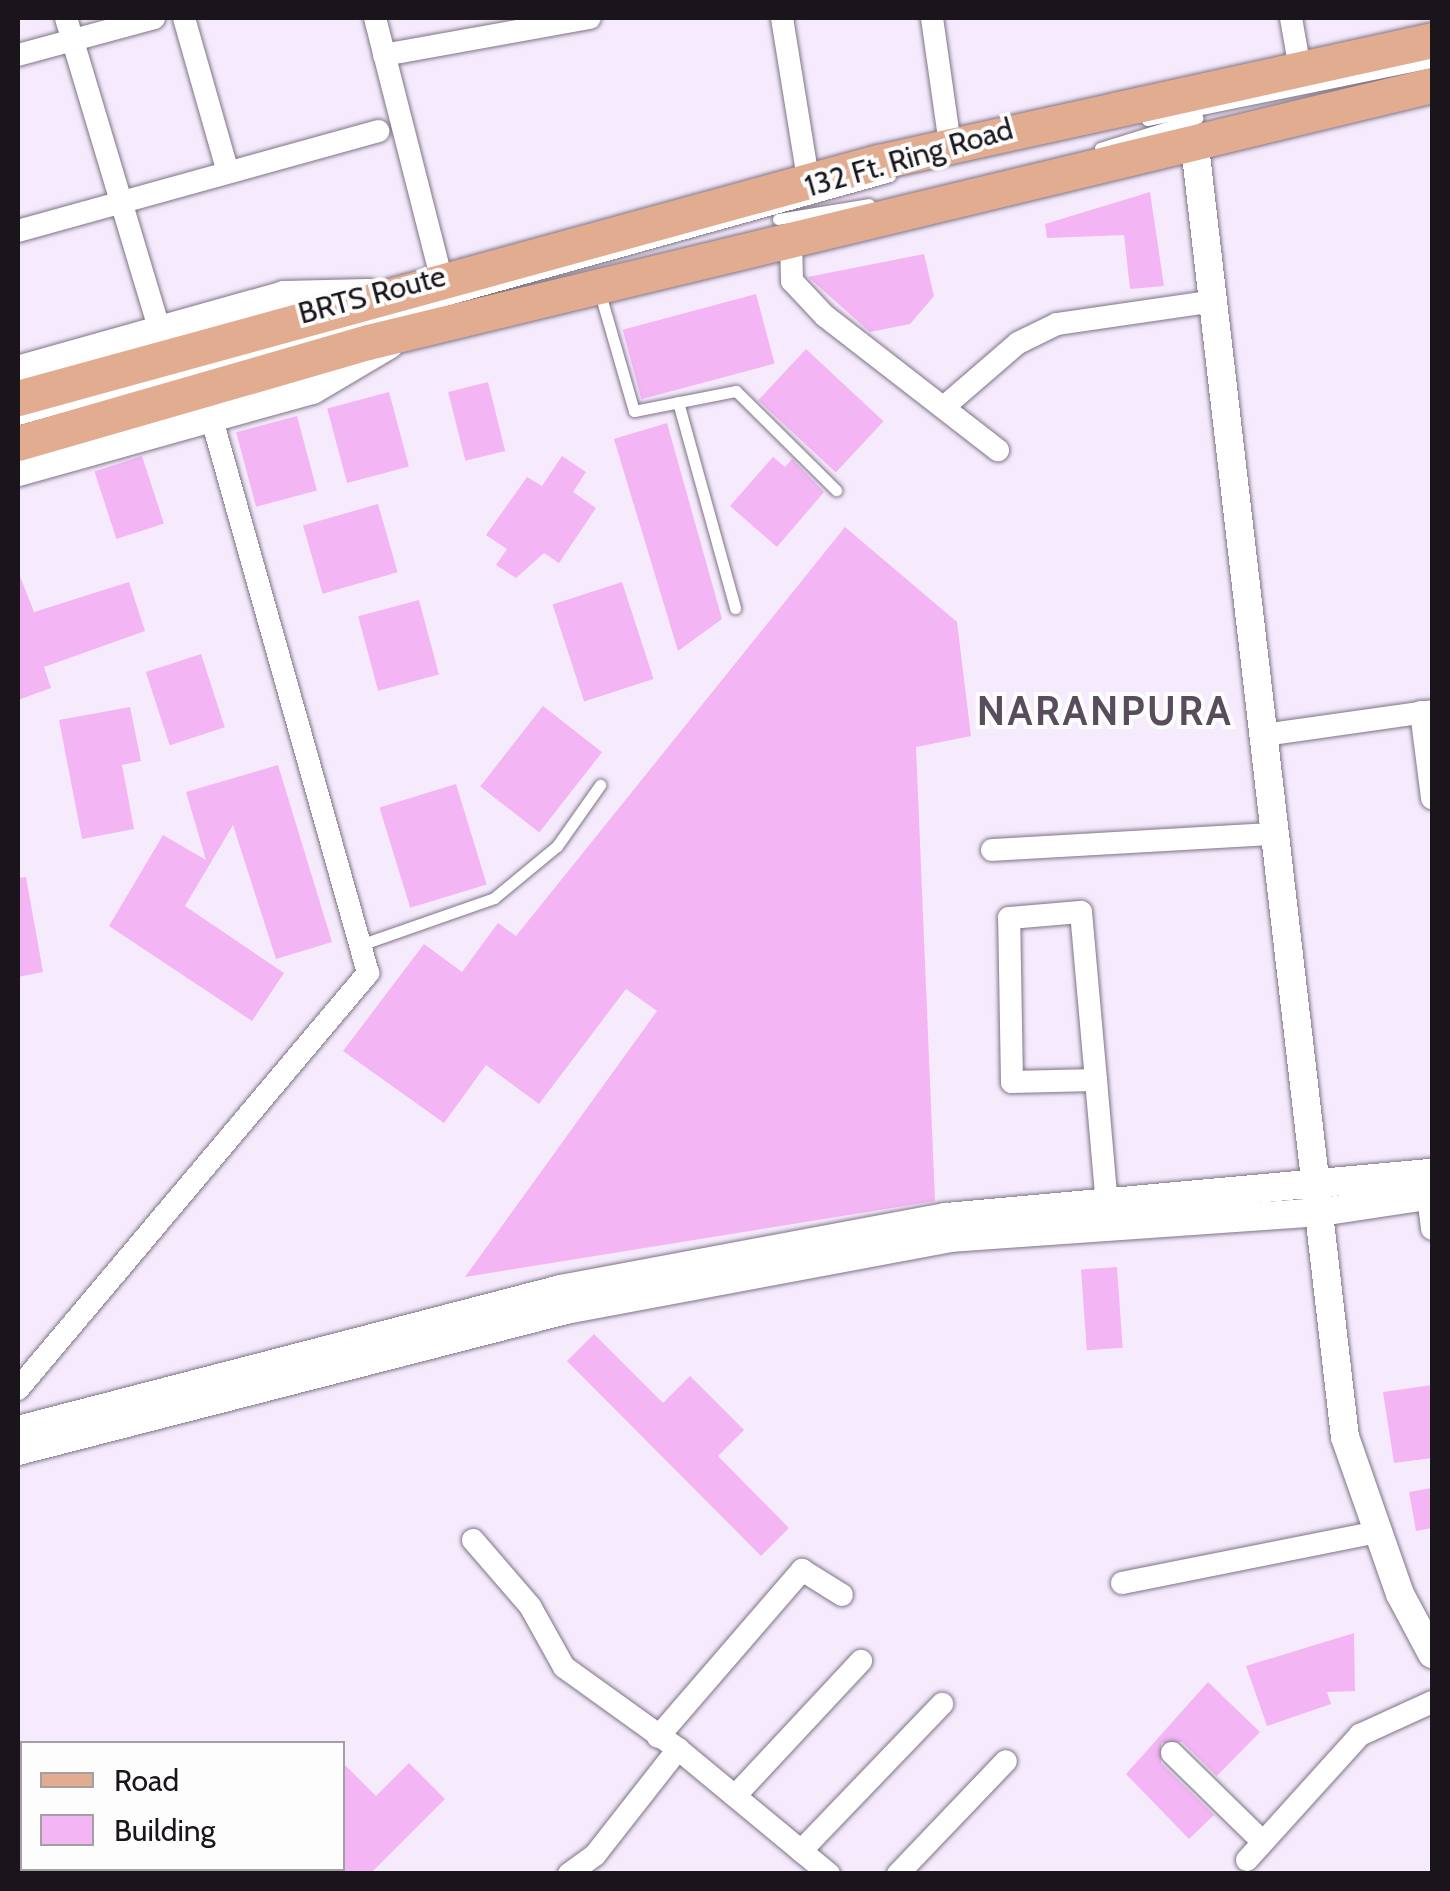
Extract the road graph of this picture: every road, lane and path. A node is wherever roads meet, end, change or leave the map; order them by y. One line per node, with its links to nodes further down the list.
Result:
1 (66, 18): 10 (street)
2 (154, 18): 10 (street)
3 (184, 18): 20 (street)
4 (375, 18): 11 (street)
5 (590, 18): 11 (street)
6 (782, 18): 21 (street)
7 (932, 18): 19 (street)
8 (1292, 18): 14 (street)
9 (1432, 40): 14 (main road, 132 Ft. Ring Road)
10 (72, 41): 12 (street); 22 (street)
11 (384, 54): 26 (street)
12 (18, 55)
13 (1432, 62): 16 (lane, BRTS Route)
14 (1300, 69): 19 (main road, 132 Ft. Ring Road)
15 (1432, 85): 18 (main road, 132 Ft. Ring Road)
16 (1234, 106): 23 (lane, BRTS Route); 23 (lane, BRTS Route)
17 (378, 132): 20 (street)
18 (1194, 138): 25 (main road, 132 Ft. Ring Road); 29 (street)
19 (950, 144): 21 (main road, 132 Ft. Ring Road)
20 (228, 172): 22 (street)
21 (809, 185): 26 (main road, 132 Ft. Ring Road)
22 (121, 202): 24 (street); 30 (street)
23 (740, 225): 37 (lane, BRTS Route)
24 (18, 232)
25 (792, 237): 27 (main road, 132 Ft. Ring Road); 35 (street)
26 (442, 280): 28 (main road, 132 Ft. Ring Road)
27 (598, 286): 31 (main road, 132 Ft. Ring Road); 34 (lane)
28 (375, 300): 30 (main road); 33 (main road, 132 Ft. Ring Road)
29 (1215, 300): 35 (street); 44 (street)
30 (160, 332): 32 (main road)
31 (382, 340): 36 (main road); 38 (main road, 132 Ft. Ring Road)
32 (18, 372)
33 (18, 398)
34 (678, 402): 41 (lane); 42 (lane)
35 (945, 406): 39 (street)
36 (211, 416): 40 (main road); 49 (street)
37 (18, 420)
38 (18, 443)
39 (998, 450)
40 (18, 470)
41 (836, 490)
42 (735, 608)
43 (1427, 712): 44 (street); 46 (street)
44 (1264, 735): 47 (street)
45 (600, 785): 49 (lane)
46 (1432, 798)
47 (1273, 834): 48 (street); 52 (street)
48 (992, 850)
49 (360, 946): 55 (street)
50 (1096, 1080): 50 (street); 53 (street)
51 (1431, 1188): 52 (street); 54 (street)
52 (1317, 1201): 53 (street); 57 (street); 58 (street)
53 (1107, 1205): 56 (street)
54 (1432, 1229)
55 (18, 1389)
56 (18, 1430)
57 (18, 1451)
58 (1378, 1532): 60 (street); 62 (street)
59 (473, 1540): 66 (street)
60 (1122, 1583)
61 (842, 1595): 66 (street)
62 (1432, 1654)
63 (861, 1661): 69 (street)
64 (1432, 1702): 67 (street)
65 (942, 1704): 70 (street)
66 (668, 1743): 69 (street); 71 (street)
67 (1172, 1754)
68 (1006, 1761): 73 (street)
69 (735, 1796): 70 (street)
70 (801, 1851): 72 (street)
71 (569, 1874)
72 (828, 1874)
73 (898, 1874)

